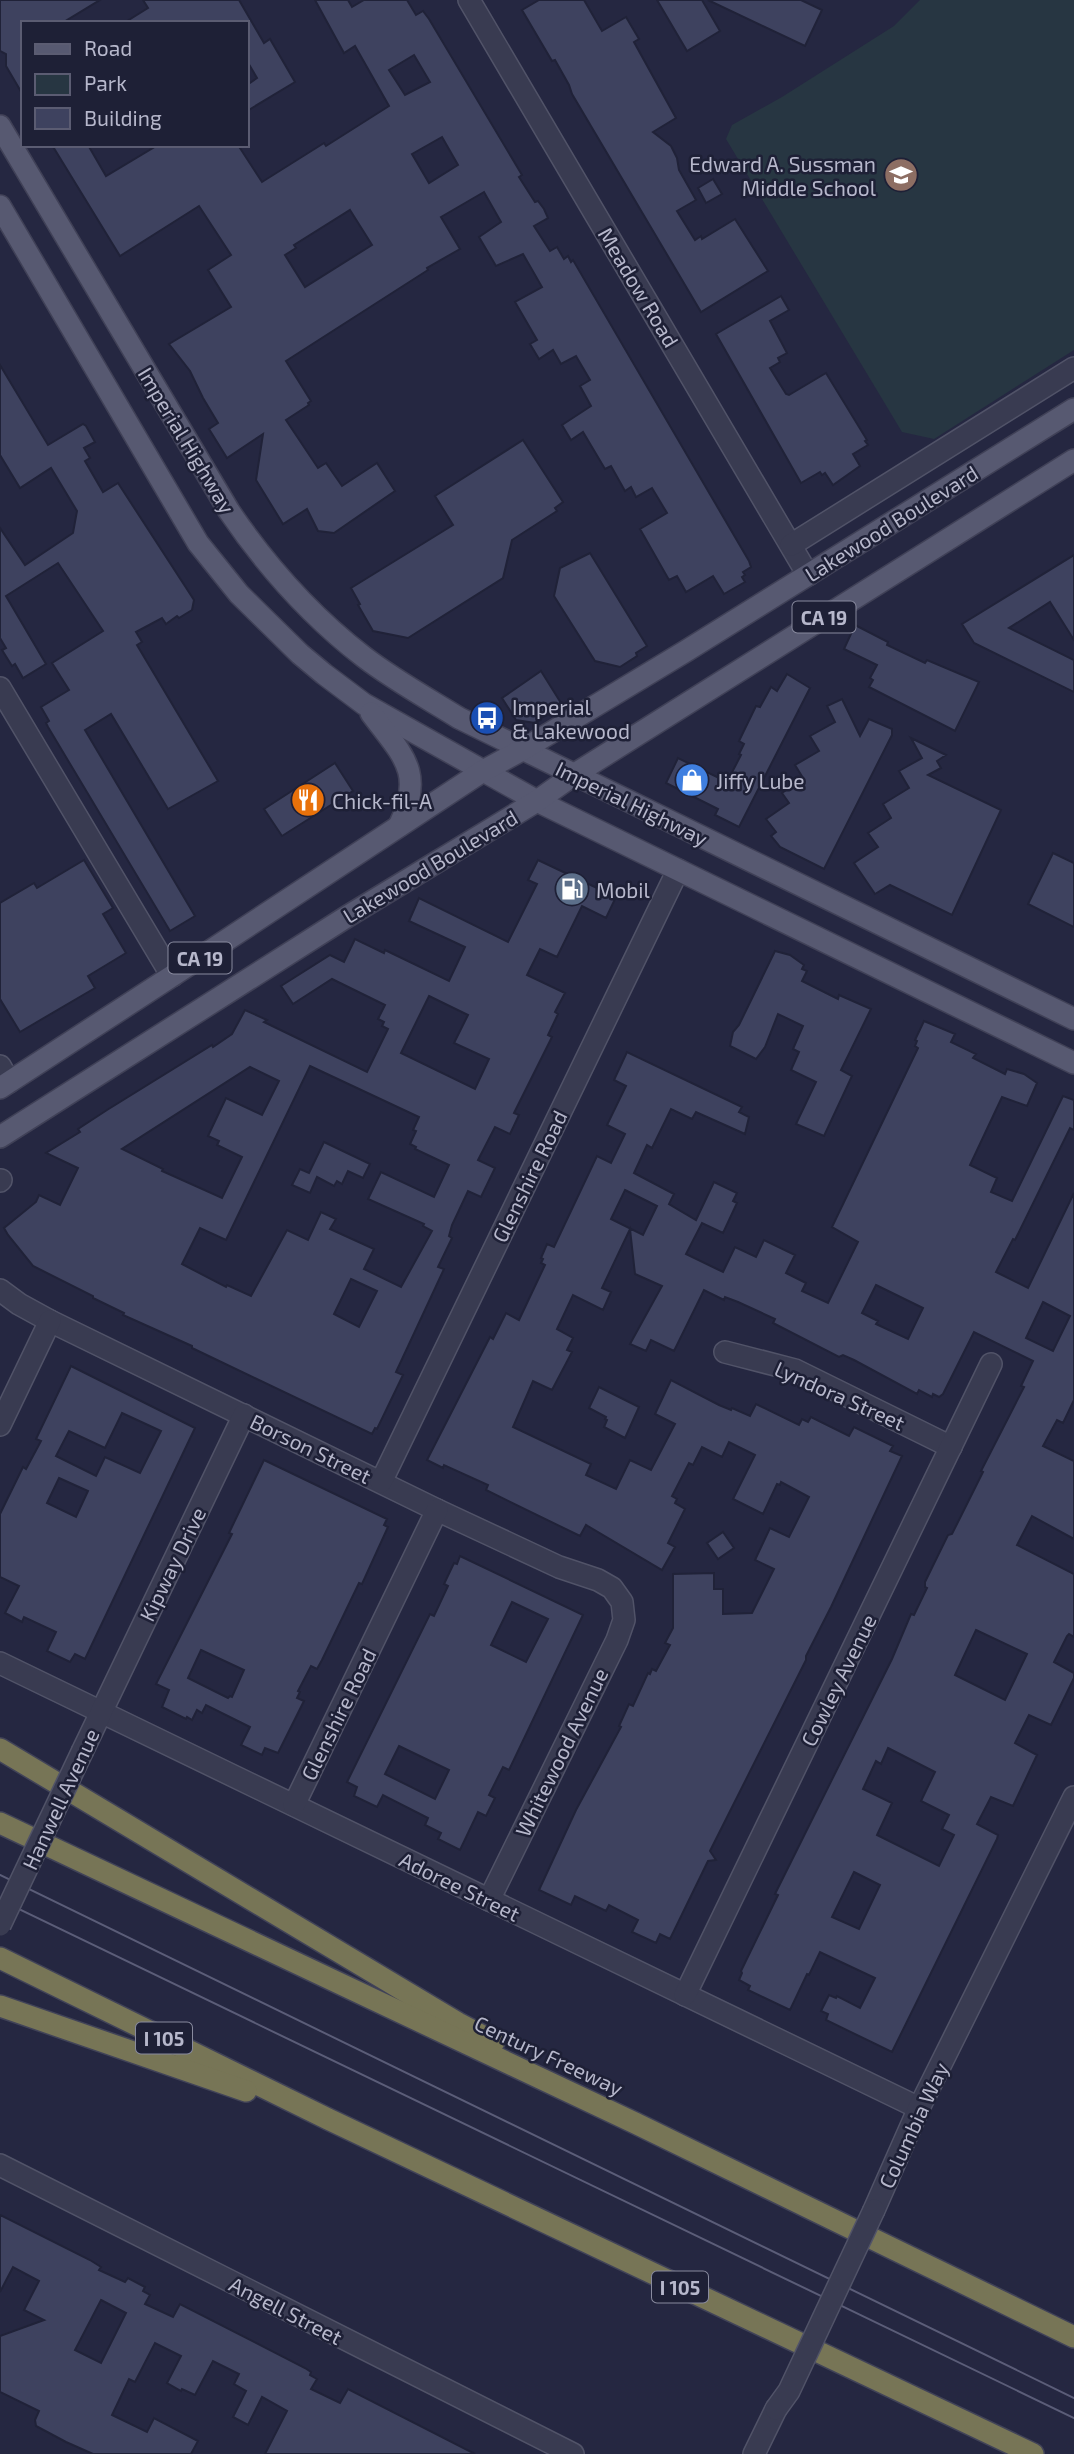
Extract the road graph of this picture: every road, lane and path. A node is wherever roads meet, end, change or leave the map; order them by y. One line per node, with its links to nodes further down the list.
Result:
1 (469, 0): 7 (street, Meadow Road)
2 (0, 126): 11 (main road, Imperial Highway)
3 (0, 206): 10 (main road, Imperial Highway)
4 (1074, 368): 7 (street, Lakewood Boulevard)
5 (1074, 409): 8 (main road, Lakewood Boulevard / CA 19)
6 (1074, 460): 13 (main road, Lakewood Boulevard / CA 19)
7 (791, 545): 8 (street, Meadow Road)
8 (808, 575): 11 (main road, Lakewood Boulevard / CA 19)
9 (0, 688): 17 (street)
10 (364, 704): 12 (main road, Imperial Highway); 15 (main road)
11 (522, 750): 12 (main road, Lakewood Boulevard / CA 19); 13 (main road, Imperial Highway)
12 (483, 771): 14 (main road, Imperial Highway); 15 (main road, Lakewood Boulevard / CA 19)
13 (575, 774): 14 (main road, Lakewood Boulevard / CA 19); 18 (main road, Imperial Highway)
14 (537, 801): 16 (main road, Imperial Highway); 21 (main road, Lakewood Boulevard / CA 19)
15 (399, 826): 17 (main road, Lakewood Boulevard / CA 19)
16 (678, 870): 19 (main road, Imperial Highway); 29 (street, Glenshire Road)
17 (172, 976): 20 (main road, Lakewood Boulevard / CA 19)
18 (1074, 1019)
19 (1074, 1063)
20 (3, 1078)
21 (0, 1137)
22 (0, 1290): 23 (street, Borson Street)
23 (50, 1321): 26 (street, Borson Street); 27 (street)
24 (725, 1352): 28 (street, Lyndora Street)
25 (990, 1364): 28 (street, Cowley Avenue)
26 (244, 1415): 29 (street, Borson Street); 33 (street, Kipway Drive)
27 (0, 1425)
28 (951, 1447): 41 (street, Cowley Avenue)
29 (381, 1482): 30 (street, Borson Street)
30 (437, 1510): 31 (street, Borson Street); 36 (street, Glenshire Road)
31 (622, 1602): 38 (street, Whitewood Avenue)
32 (0, 1663): 33 (street, Adoree Street)
33 (101, 1712): 36 (street, Adoree Street); 39 (street, Hanwell Avenue, bridge)
34 (0, 1749): 45 (highway)
35 (1074, 1797): 43 (street, Columbia Way)
36 (294, 1805): 38 (street, Adoree Street)
37 (0, 1824): 45 (highway, Century Freeway)
38 (489, 1900): 41 (street, Adoree Street)
39 (0, 1925)
40 (0, 1958): 44 (highway, I 105)
41 (685, 1995): 43 (street, Adoree Street)
42 (0, 2006): 44 (highway)
43 (919, 2108): 49 (street, Columbia Way, bridge)
44 (328, 2119): 50 (highway, I 105)
45 (635, 2123): 47 (highway, Century Freeway)
46 (0, 2165): 48 (street, Angell Street)
47 (1074, 2337)
48 (573, 2454)
49 (754, 2454)
50 (1032, 2454)

